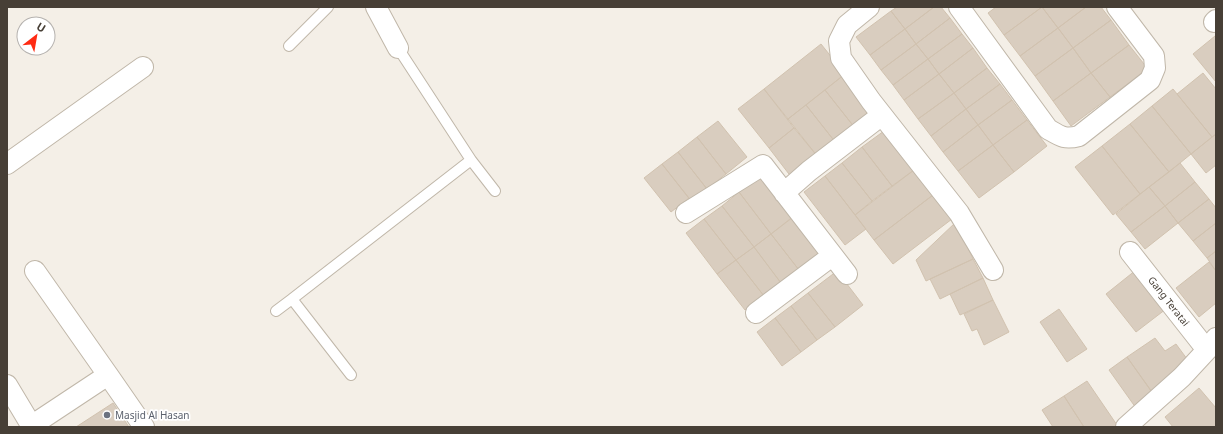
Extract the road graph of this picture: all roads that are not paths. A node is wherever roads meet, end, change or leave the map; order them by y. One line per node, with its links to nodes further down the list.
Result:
1 (328, 7): 6 (lane)
2 (376, 7): 7 (street)
3 (869, 7): 9 (street)
4 (959, 7): 5 (street)
5 (1117, 7)
6 (290, 46)
7 (398, 48): 10 (lane)
8 (143, 67): 11 (street)
9 (882, 115): 13 (street); 17 (street)
10 (471, 160): 12 (lane); 20 (lane)
11 (7, 164)
12 (495, 192)
13 (784, 193): 14 (street); 16 (street)
14 (686, 213)
15 (1130, 252): 23 (street, Gang Teratai)
16 (832, 256): 19 (street); 22 (street)
17 (993, 270)
18 (35, 271): 24 (street)
19 (847, 274)
20 (292, 299): 21 (lane); 25 (lane)
21 (276, 312)
22 (756, 313)
23 (1212, 344): 28 (street)
24 (108, 374): 26 (street); 27 (street)
25 (351, 375)
26 (8, 389)
27 (144, 427)
28 (1126, 427)

